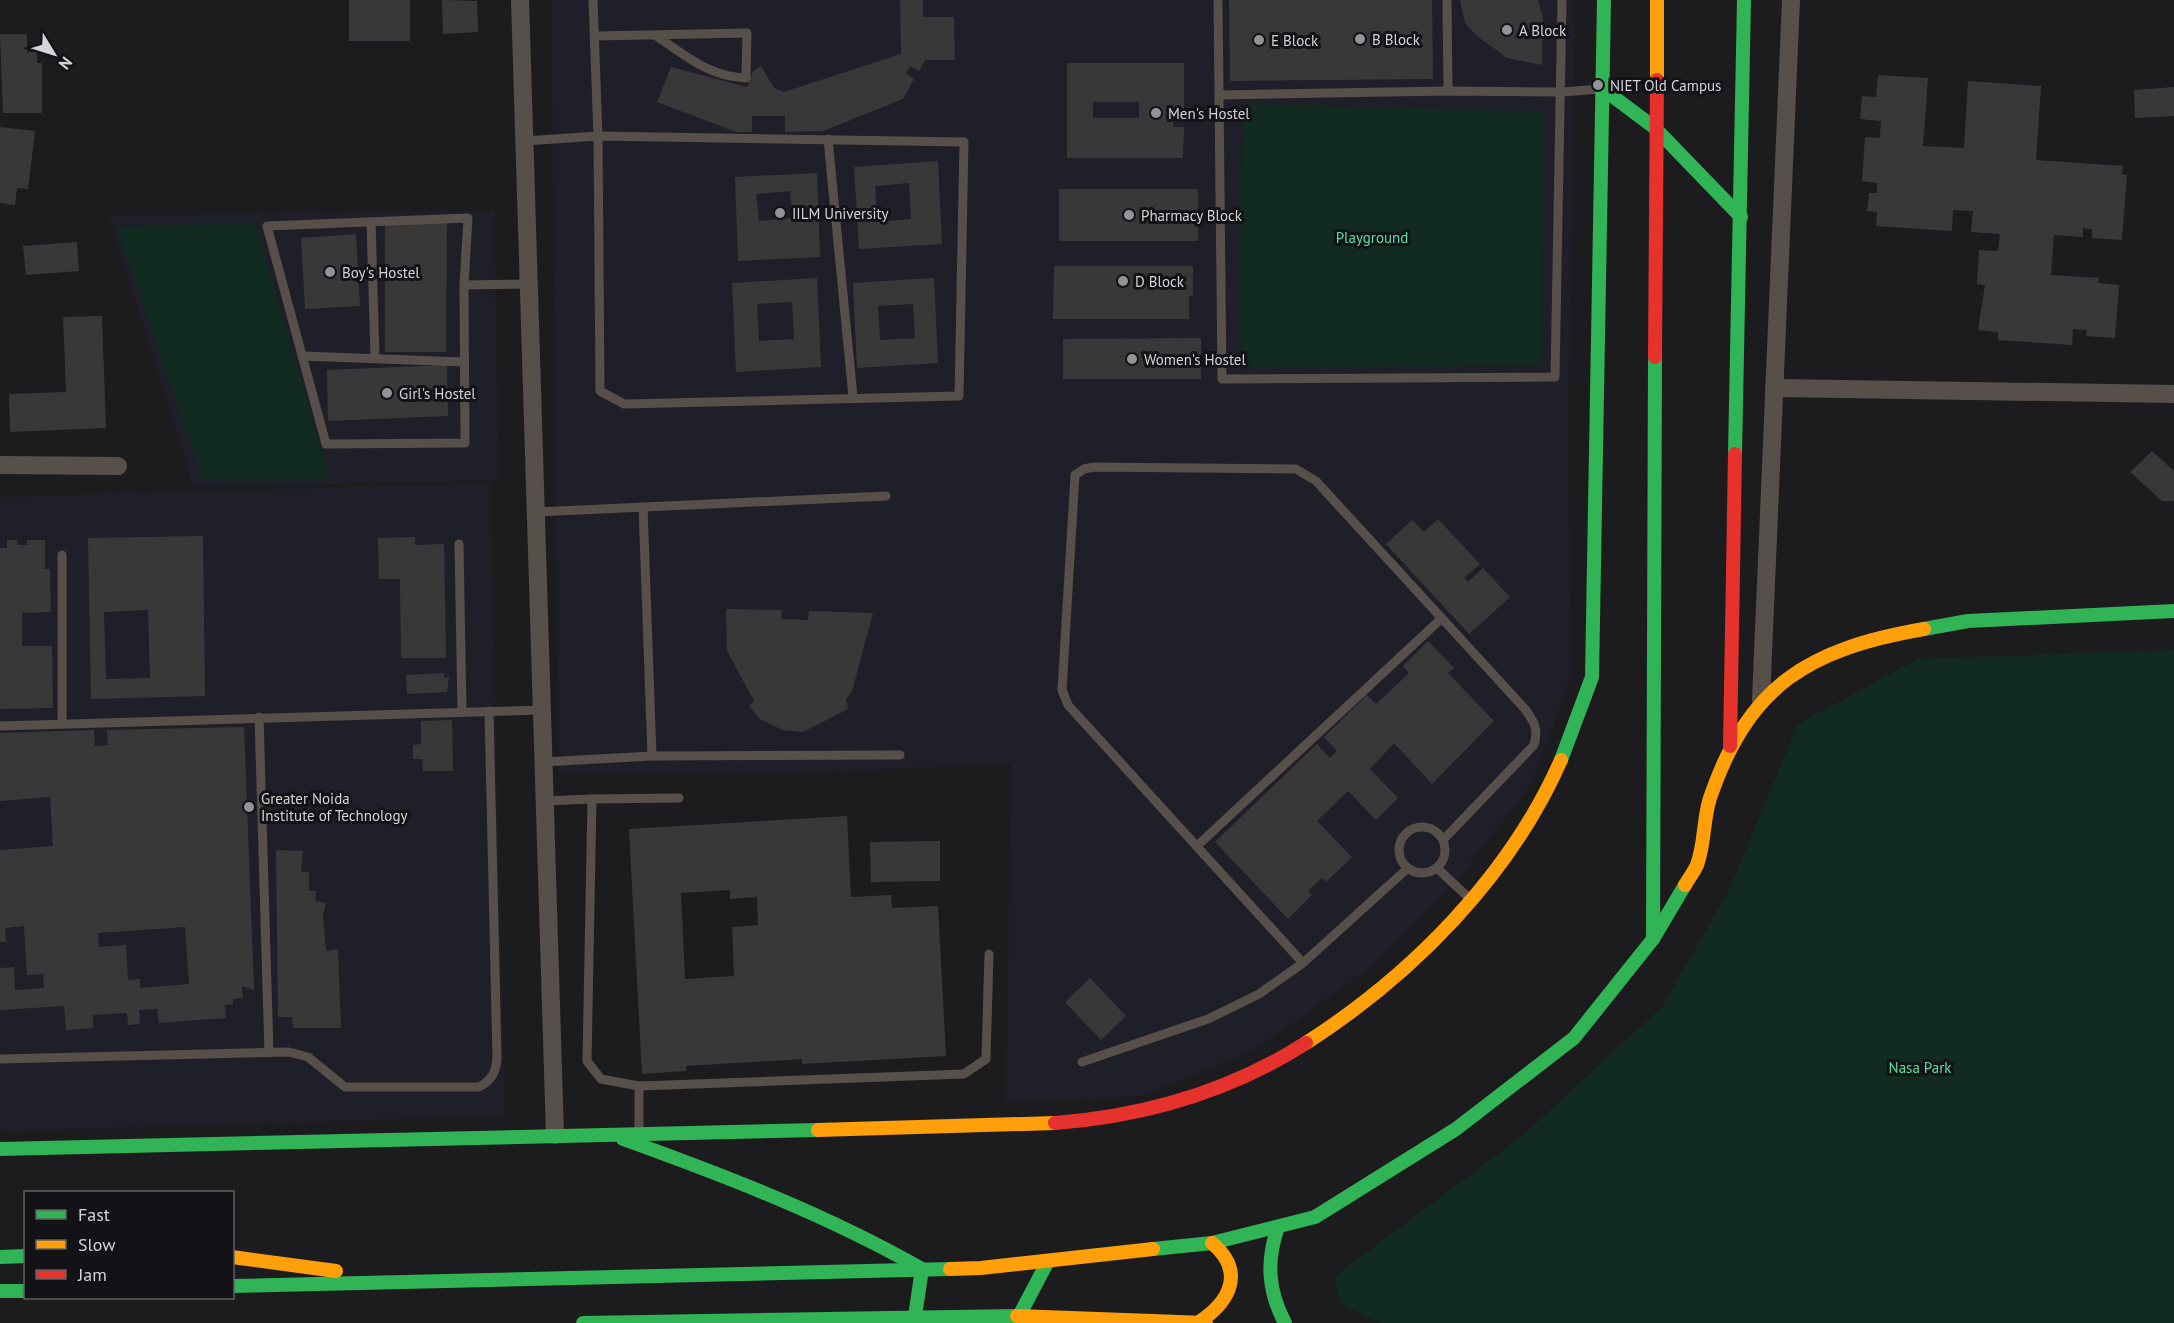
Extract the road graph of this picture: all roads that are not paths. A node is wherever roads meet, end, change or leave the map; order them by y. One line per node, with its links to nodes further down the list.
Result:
1 (520, 0): 19 (street)
2 (593, 0): 11 (lane)
3 (1218, 0): 15 (lane)
4 (1448, 0): 13 (lane)
5 (1562, 0): 14 (lane)
6 (1604, 0): 12 (street)
7 (1657, 0): 16 (street)
8 (1744, 0): 20 (street)
9 (1791, 0): 27 (street)
10 (655, 34): 10 (lane); 11 (lane)
11 (595, 36): 17 (lane)
12 (1604, 89): 14 (lane); 16 (street); 57 (street)
13 (1448, 91): 14 (lane); 15 (lane)
14 (1562, 92): 15 (lane)
15 (1219, 95)
16 (1655, 128): 20 (street); 58 (street)
17 (598, 136): 18 (lane); 19 (lane); 29 (lane)
18 (828, 139): 29 (lane); 29 (lane)
19 (524, 141): 22 (street)
20 (1741, 217): 46 (street)
21 (371, 222): 23 (lane); 24 (lane); 25 (lane)
22 (529, 284): 23 (lane); 34 (street)
23 (464, 285): 26 (lane)
24 (302, 356): 25 (lane); 26 (lane)
25 (375, 358): 26 (lane)
26 (464, 362)
27 (1774, 388): 28 (street); 39 (street)
28 (2174, 394)
29 (853, 397)
30 (0, 465): 31 (street)
31 (118, 466)
32 (886, 496): 33 (lane)
33 (643, 507): 34 (lane); 48 (lane)
34 (536, 512): 40 (street)
35 (459, 544): 42 (lane)
36 (62, 555): 44 (lane)
37 (2174, 611): 39 (street)
38 (1442, 618): 53 (lane); 54 (lane); 54 (lane)
39 (1761, 700): 46 (street)
40 (542, 710): 41 (lane); 49 (street)
41 (489, 711): 42 (lane); 61 (lane)
42 (462, 712): 43 (lane)
43 (259, 717): 44 (lane); 61 (lane)
44 (62, 724): 45 (lane)
45 (0, 726)
46 (1730, 746): 58 (street)
47 (900, 754): 48 (lane)
48 (652, 756): 49 (lane)
49 (543, 762): 52 (street)
50 (679, 798): 51 (lane)
51 (592, 799): 52 (lane); 64 (lane)
52 (544, 801): 67 (street)
53 (1443, 840): 55 (lane); 56 (lane)
54 (1197, 846): 60 (lane)
55 (1408, 868): 56 (lane); 60 (lane)
56 (1437, 868): 57 (lane)
57 (1471, 901): 65 (street)
58 (1653, 939): 69 (street)
59 (989, 954): 64 (lane)
60 (1303, 963): 63 (lane)
61 (269, 1053): 62 (lane)
62 (0, 1059)
63 (1082, 1062)
64 (639, 1086): 65 (lane)
65 (639, 1133): 66 (street)
66 (608, 1134): 67 (street); 75 (street)
67 (555, 1135): 68 (street)
68 (0, 1149)
69 (1278, 1227): 70 (street); 85 (street)
70 (1212, 1243): 74 (street); 82 (street)
71 (24, 1256): 72 (street)
72 (0, 1257)
73 (234, 1257): 76 (street)
74 (1048, 1261): 75 (street); 80 (street)
75 (922, 1269): 76 (street); 81 (street)
76 (417, 1281): 77 (street)
77 (234, 1286)
78 (0, 1291): 79 (street)
79 (24, 1291)
80 (1019, 1316): 81 (street); 82 (street)
81 (909, 1320): 83 (street)
82 (1199, 1322): 84 (street)
83 (583, 1323)
84 (1206, 1323)
85 (1285, 1323)

